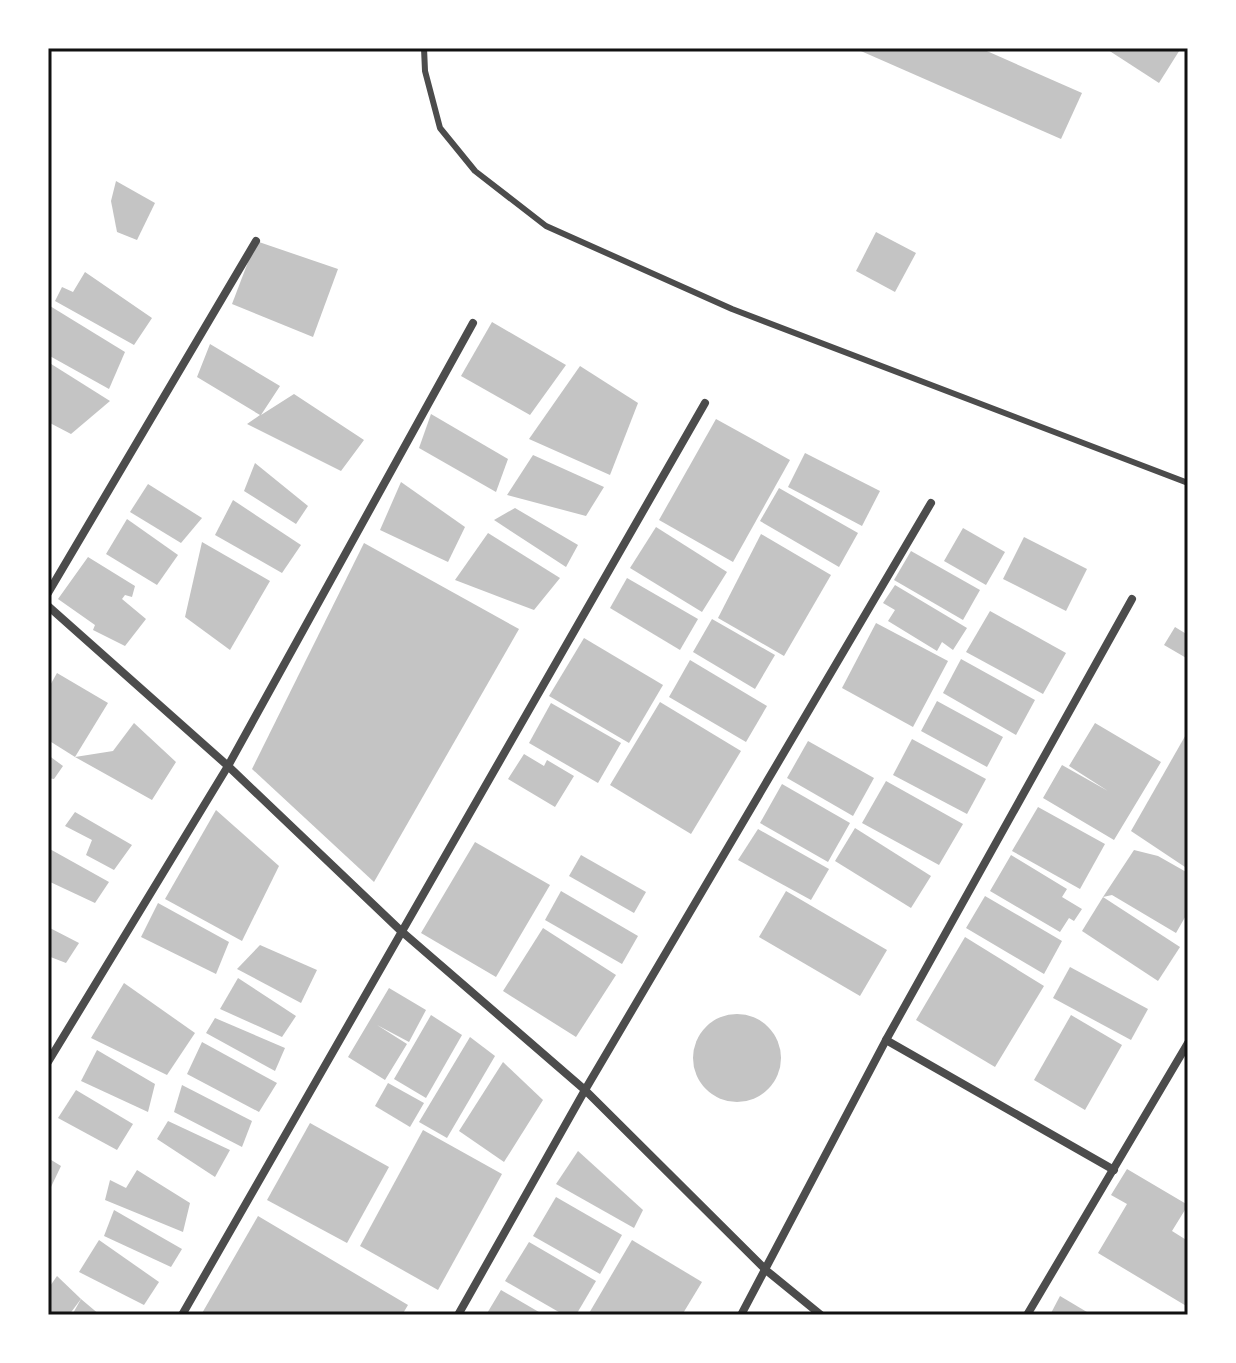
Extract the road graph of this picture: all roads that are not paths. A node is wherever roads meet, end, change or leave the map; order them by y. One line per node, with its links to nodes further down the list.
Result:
1 (424, 48): 5 (lane)
2 (256, 241): 7 (street)
3 (473, 323): 10 (street)
4 (705, 403): 11 (street)
5 (1188, 483)
6 (931, 503): 15 (street)
7 (48, 593)
8 (1132, 599): 12 (street)
9 (48, 606): 10 (street)
10 (228, 766): 11 (street); 14 (street)
11 (400, 930): 15 (street); 18 (street)
12 (886, 1040): 16 (street); 17 (street)
13 (1188, 1043): 16 (street)
14 (48, 1062)
15 (585, 1090): 17 (street); 19 (street)
16 (1114, 1170): 22 (street)
17 (767, 1271): 20 (street); 21 (street)
18 (182, 1315)
19 (458, 1315)
20 (741, 1315)
21 (821, 1315)
22 (1027, 1315)

